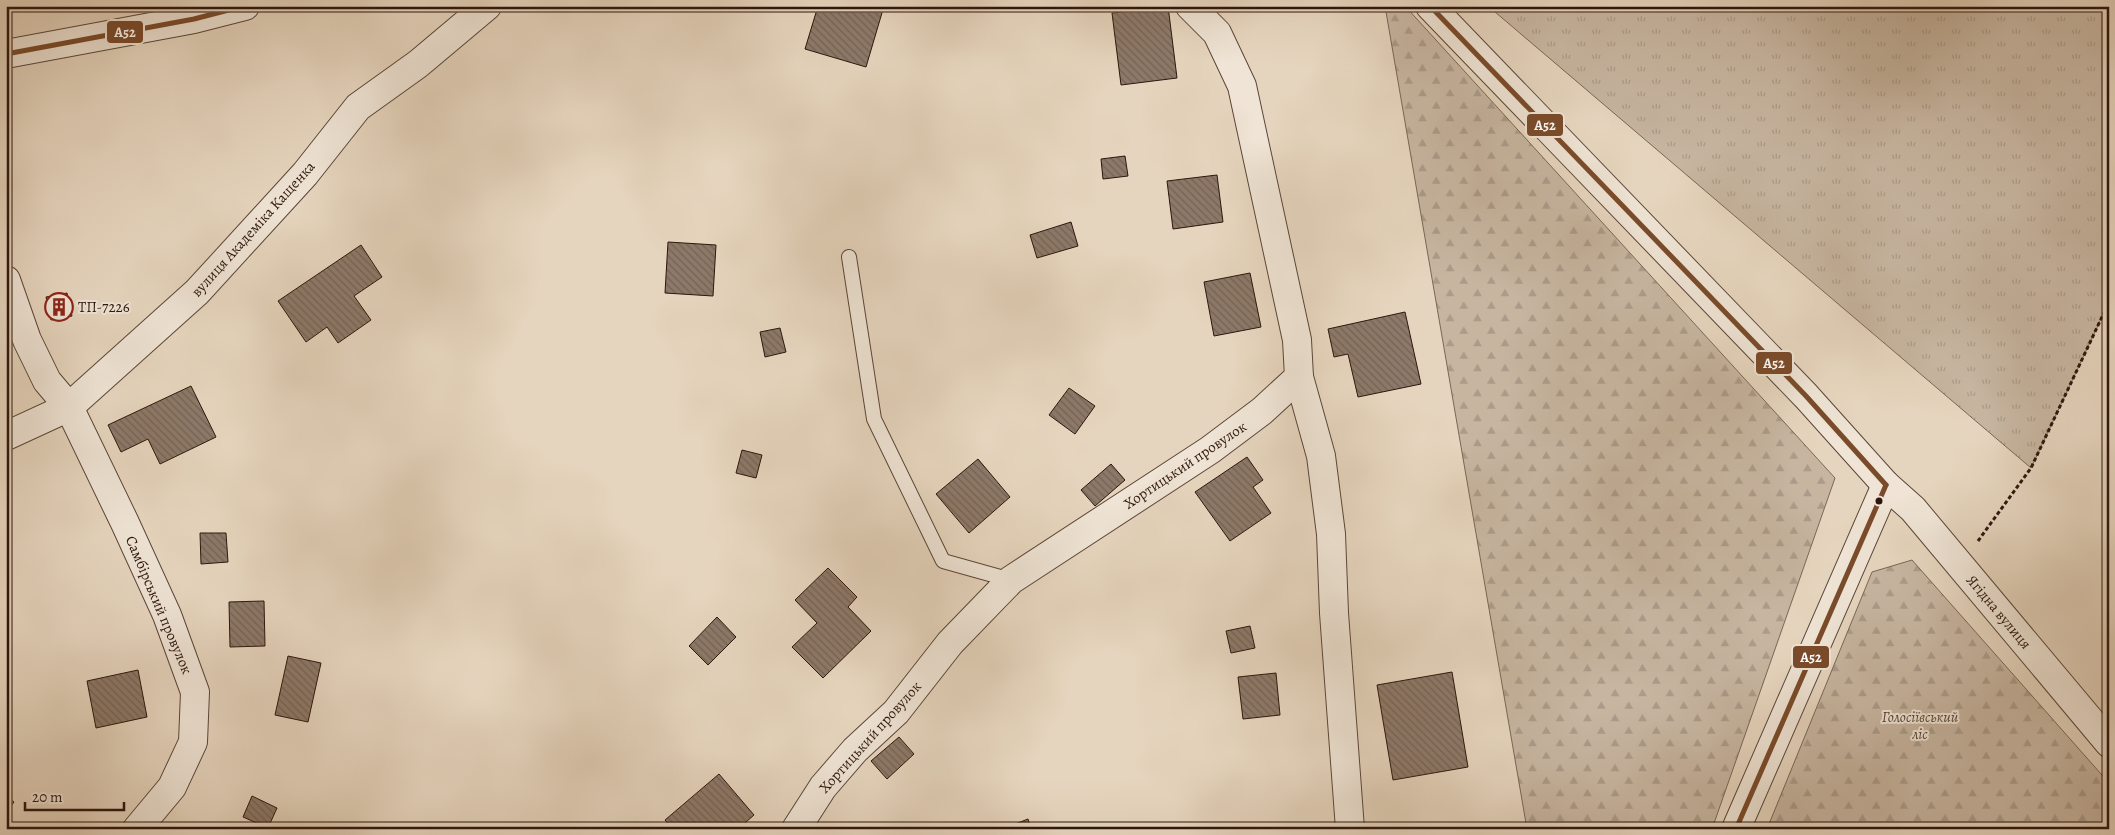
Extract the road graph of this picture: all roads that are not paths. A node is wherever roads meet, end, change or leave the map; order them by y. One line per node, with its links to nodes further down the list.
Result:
1 (245, 6): 5 (street)
2 (486, 6): 9 (street, вулиця Академіка Кащенка)
3 (1190, 6): 8 (street)
4 (1430, 6): 11 (street, Ягідна вулиця)
5 (6, 54)
6 (849, 257): 12 (lane)
7 (6, 280): 9 (street, Самбірський провулок)
8 (1299, 377): 12 (street, Хортицький провулок); 16 (street)
9 (69, 407): 10 (street, вулиця Академіка Кащенка); 14 (street, Самбірський провулок)
10 (6, 436)
11 (1886, 485): 13 (street, Ягідна вулиця); 17 (street)
12 (1011, 580): 15 (street, Хортицький провулок)
13 (2109, 742)
14 (138, 829)
15 (796, 829)
16 (1350, 829)
17 (1736, 829)

